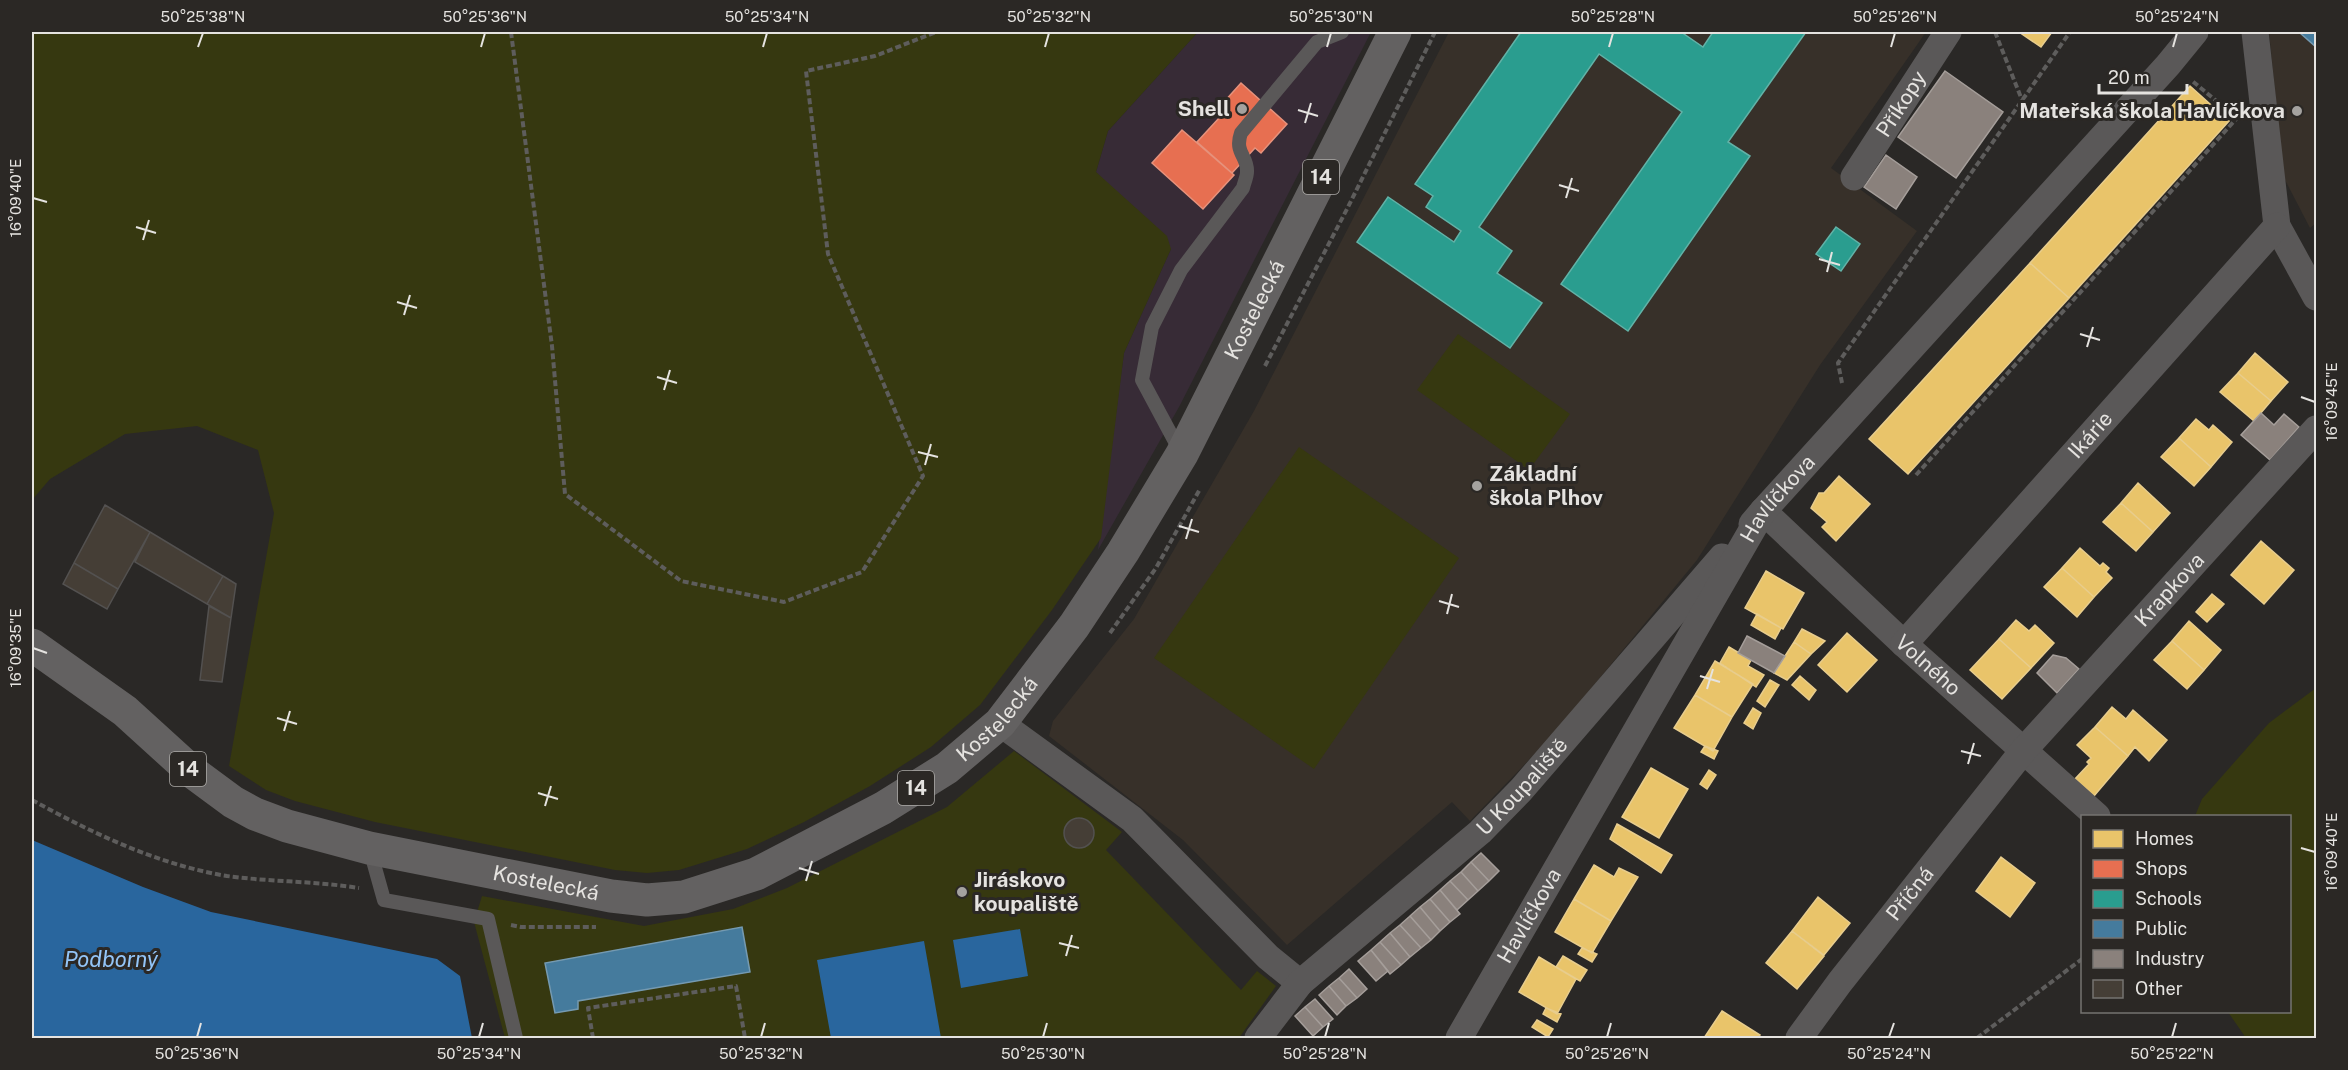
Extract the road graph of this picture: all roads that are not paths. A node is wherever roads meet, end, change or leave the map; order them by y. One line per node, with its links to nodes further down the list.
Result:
1 (1342, 32): 10 (lane)
2 (1395, 32): 10 (main road, Kostelecká / 14)
3 (1948, 32): 6 (street, Příkopy)
4 (2195, 32): 11 (street, Havlíčkova)
5 (2255, 32): 7 (street)
6 (1854, 177)
7 (2277, 226): 8 (street); 12 (street, Ikárie)
8 (2316, 297)
9 (2316, 429): 15 (street, Krapkova)
10 (1182, 454): 14 (main road, Kostelecká / 14)
11 (1763, 511): 12 (street, Volného); 18 (street, U Koupaliště); 21 (street, Havlíčkova)
12 (1904, 644): 15 (street, Volného)
13 (32, 645): 17 (main road, Kostelecká / 14)
14 (1000, 723): 17 (main road, Kostelecká / 14); 18 (street)
15 (2024, 751): 16 (street, Volného); 22 (street, Příčná)
16 (2096, 815)
17 (369, 848): 19 (lane)
18 (1300, 983): 20 (street, U Koupaliště)
19 (516, 1038)
20 (1258, 1038)
21 (1460, 1038)
22 (1799, 1038)

